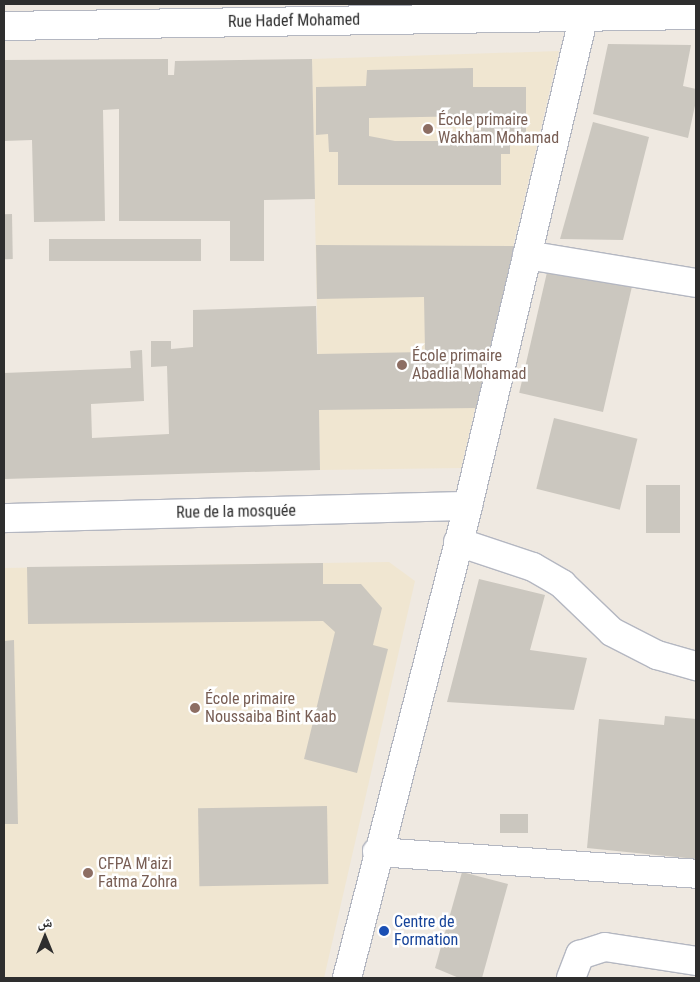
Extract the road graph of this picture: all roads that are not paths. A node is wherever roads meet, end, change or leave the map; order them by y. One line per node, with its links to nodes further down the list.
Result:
1 (489, 10): 2 (street, Rue Hadef Mohamed); 4 (street, Rue Hadef Mohamed)
2 (584, 15): 3 (street, Rue Hadef Mohamed); 5 (street)
3 (696, 15)
4 (4, 26)
5 (527, 255): 6 (street); 7 (street)
6 (696, 283)
7 (468, 506): 8 (street, Rue de la mosquée); 9 (street)
8 (4, 518)
9 (458, 542): 10 (street); 11 (street)
10 (696, 666)
11 (377, 852): 12 (street); 14 (street)
12 (696, 874)
13 (696, 961): 15 (street)
14 (346, 978)
15 (570, 978)

